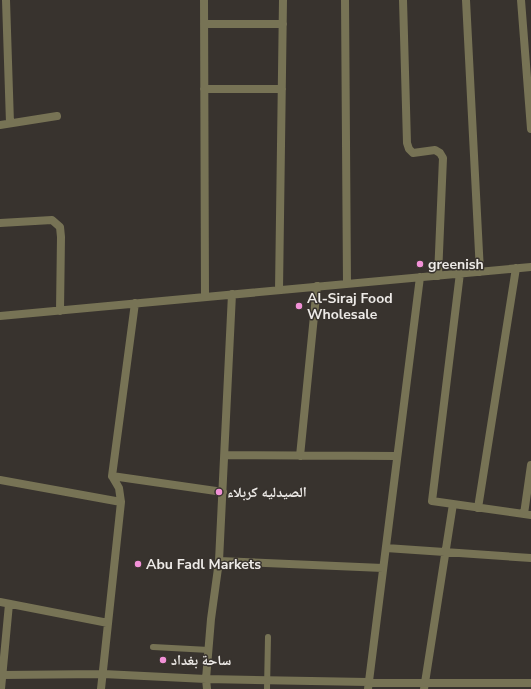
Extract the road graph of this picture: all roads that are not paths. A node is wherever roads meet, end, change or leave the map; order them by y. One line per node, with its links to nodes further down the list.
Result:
1 (6, 0): 13 (street)
2 (204, 0): 8 (street)
3 (283, 0): 9 (street)
4 (345, 0): 23 (street)
5 (404, 0): 21 (street)
6 (466, 0): 19 (street)
7 (521, 0): 15 (street)
8 (204, 24): 9 (street); 10 (street)
9 (283, 24): 11 (street)
10 (204, 89): 11 (street); 27 (street)
11 (282, 89): 25 (street)
12 (57, 116): 13 (street)
13 (10, 123): 14 (street)
14 (0, 125)
15 (531, 129)
16 (0, 223): 29 (street)
17 (531, 267): 18 (street)
18 (516, 268): 19 (street); 40 (street)
19 (480, 272): 20 (street)
20 (460, 273): 21 (street); 39 (street)
21 (438, 276): 22 (street)
22 (420, 277): 23 (street); 33 (street)
23 (346, 284): 24 (street)
24 (317, 286): 25 (street); 32 (street)
25 (279, 290): 26 (street)
26 (232, 294): 27 (street); 31 (street)
27 (205, 297): 28 (street)
28 (135, 303): 29 (street); 35 (street)
29 (60, 311): 30 (street)
30 (0, 316)
31 (225, 455): 32 (street); 37 (street)
32 (300, 456): 33 (street)
33 (398, 456): 42 (street)
34 (531, 465): 41 (street)
35 (112, 476): 37 (street); 38 (street)
36 (0, 480): 38 (street)
37 (223, 492): 45 (street)
38 (121, 502): 49 (street)
39 (453, 504): 40 (street); 43 (street)
40 (478, 508): 41 (street)
41 (528, 515)
42 (386, 548): 43 (street); 46 (street)
43 (446, 552): 44 (street); 59 (street)
44 (531, 558)
45 (218, 561): 46 (street); 52 (street)
46 (383, 568): 58 (street)
47 (0, 602): 48 (street)
48 (10, 604): 49 (street); 54 (street)
49 (108, 623): 53 (street)
50 (268, 637): 56 (lane)
51 (153, 647): 52 (lane)
52 (208, 650): 55 (street)
53 (102, 674): 54 (street); 55 (street); 61 (street)
54 (2, 675): 60 (street)
55 (206, 679): 56 (street); 62 (street)
56 (267, 680): 58 (street); 63 (lane)
57 (531, 683): 59 (street)
58 (368, 685): 59 (street)
59 (425, 686)
60 (1, 689)
61 (100, 689)
62 (207, 689)
63 (267, 689)

